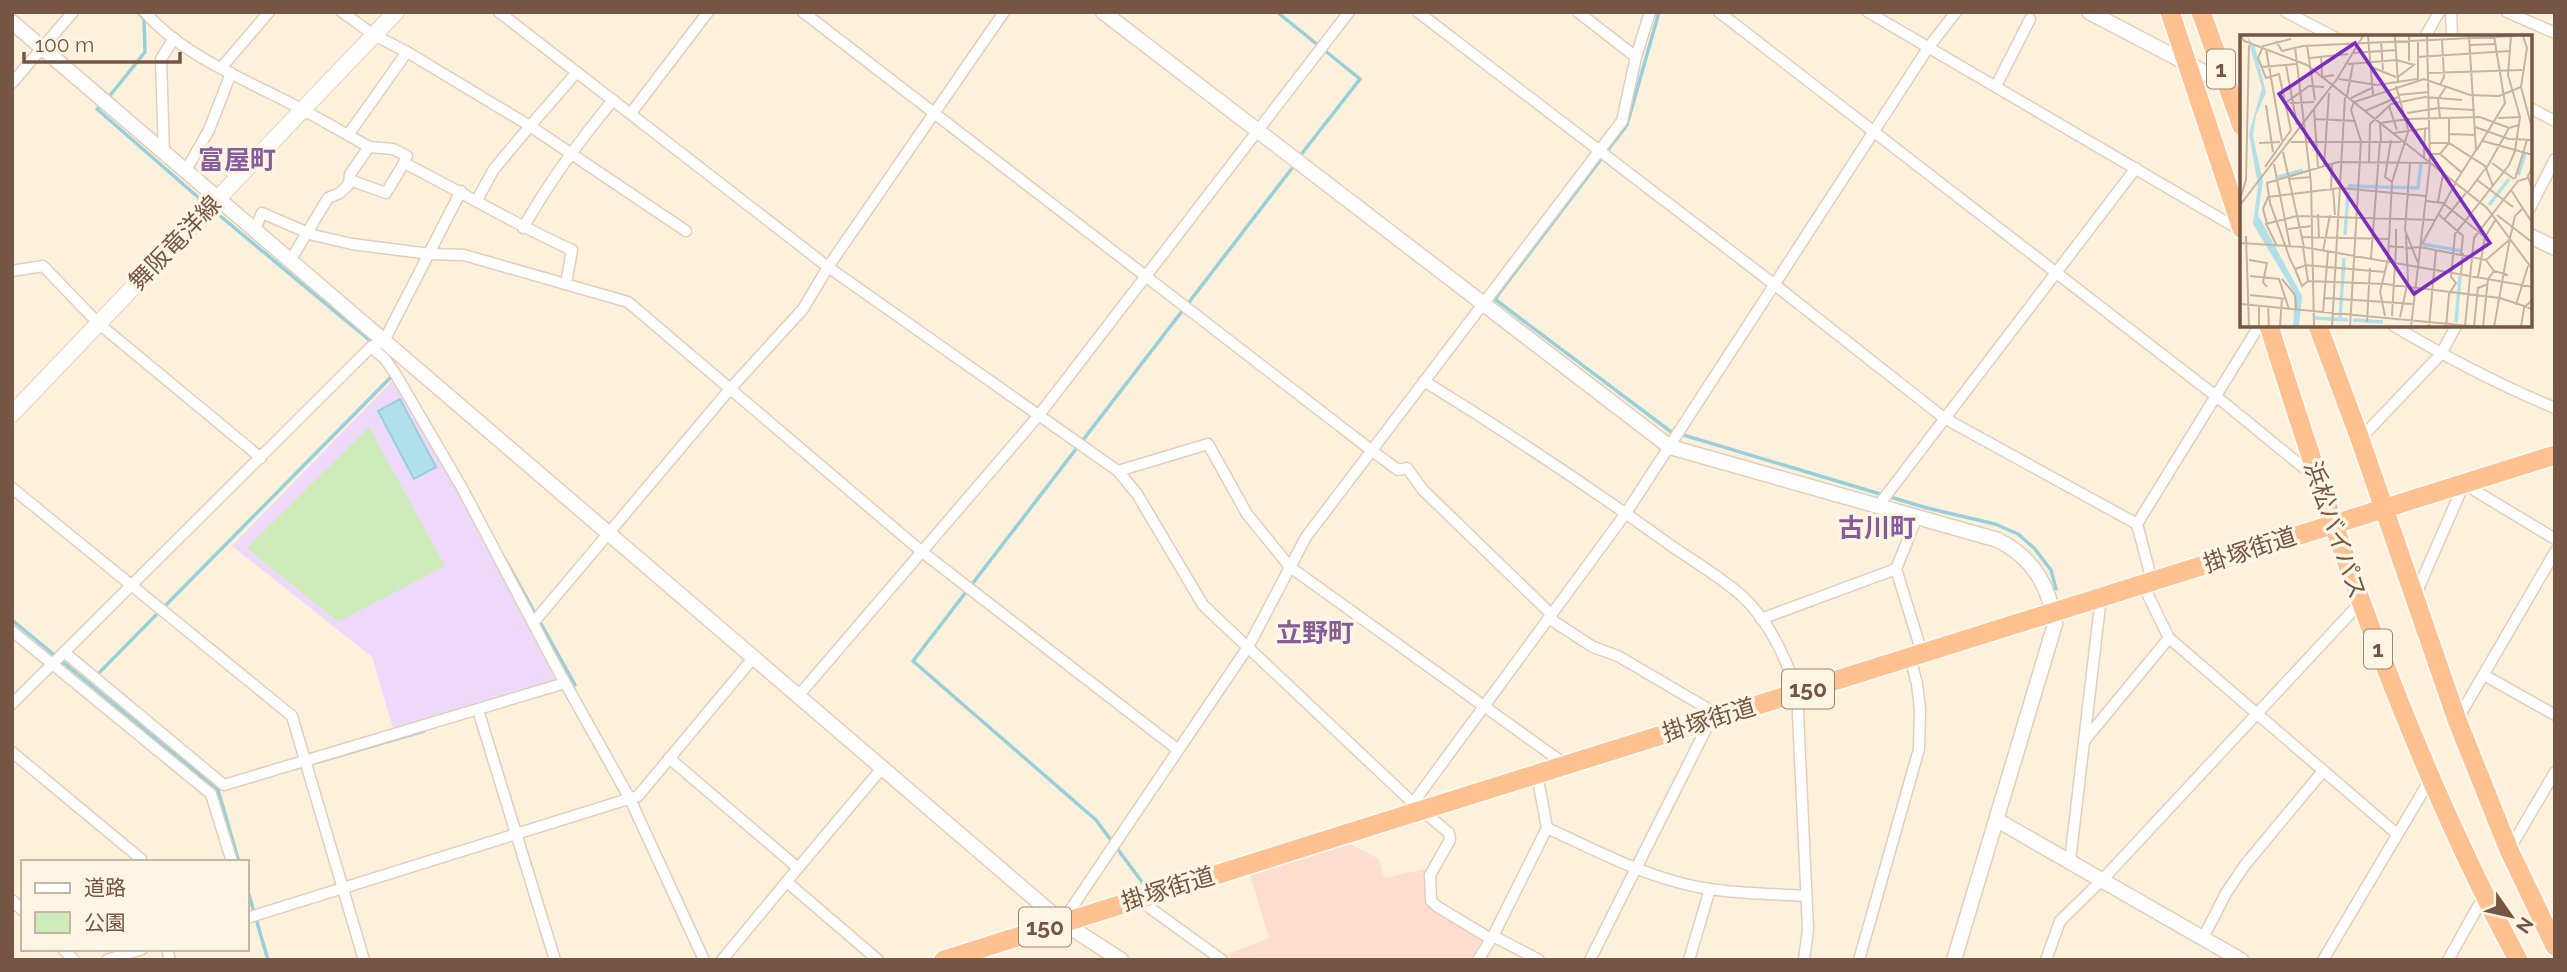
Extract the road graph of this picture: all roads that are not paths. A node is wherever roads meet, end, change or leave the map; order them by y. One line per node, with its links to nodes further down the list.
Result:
1 (73, 12): 33 (street)
2 (145, 12): 32 (street)
3 (269, 12): 38 (street)
4 (342, 12): 28 (street)
5 (396, 12): 28 (main road, 舞阪竜洋線)
6 (499, 12): 39 (street)
7 (708, 12): 46 (street)
8 (803, 12): 47 (street)
9 (1004, 12): 47 (street)
10 (1103, 12): 51 (street)
11 (1349, 12): 51 (street)
12 (1418, 12): 57 (street)
13 (1578, 12): 36 (street)
14 (1650, 12): 36 (street)
15 (1719, 12): 52 (street)
16 (1868, 12): 34 (street)
17 (1956, 12): 34 (street)
18 (2090, 12): 37 (street)
19 (2170, 12): 37 (highway, 1)
20 (2201, 12): 42 (highway, 1)
21 (2286, 12): 29 (street)
22 (2440, 12): 30 (street)
23 (2451, 12): 31 (street)
24 (2507, 12): 27 (street)
25 (2030, 19): 41 (street)
26 (12, 22): 33 (street)
27 (2555, 33)
28 (374, 35): 35 (street); 45 (main road, 舞阪竜洋線)
29 (2330, 35)
30 (2426, 35)
31 (2452, 35)
32 (174, 38): 38 (street); 56 (street)
33 (42, 48): 40 (street); 56 (street)
34 (1928, 48): 41 (street); 52 (street)
35 (407, 52): 50 (street); 53 (street)
36 (1636, 57): 57 (street)
37 (2186, 62): 42 (street); 67 (highway, 1)
38 (226, 70): 45 (street); 61 (street)
39 (578, 72): 43 (street); 50 (street)
40 (12, 83)
41 (1996, 86): 60 (street)
42 (2234, 88): 48 (highway, 1)
43 (613, 100): 46 (street); 55 (street)
44 (2532, 109): 49 (street)
45 (303, 110): 53 (street); 64 (main road, 舞阪竜洋線)
46 (631, 113): 77 (street)
47 (934, 113): 77 (street); 80 (street)
48 (2240, 116)
49 (2555, 121)
50 (530, 125): 55 (street); 65 (street)
51 (1258, 131): 80 (street); 83 (street)
52 (1875, 131): 79 (street); 82 (street)
53 (348, 135): 54 (street)
54 (369, 147): 59 (street); 62 (street)
55 (570, 152): 68 (street); 71 (street)
56 (164, 153): 61 (street)
57 (1603, 153): 82 (street); 83 (street)
58 (2555, 159): 66 (street)
59 (404, 163): 62 (street); 63 (street)
60 (2136, 169): 69 (street); 79 (street)
61 (186, 172): 64 (street)
62 (350, 180): 72 (street)
63 (461, 191): 65 (street); 75 (street)
64 (217, 199): 70 (street); 84 (main road, 舞阪竜洋線)
65 (477, 200): 68 (street)
66 (2532, 204)
67 (2240, 224)
68 (523, 228): 81 (street)
69 (2240, 229)
70 (254, 230): 72 (street); 76 (street)
71 (686, 231)
72 (309, 234): 75 (street); 76 (street)
73 (2532, 237): 74 (street)
74 (2555, 248)
75 (430, 254): 81 (street); 90 (street)
76 (290, 261): 90 (street)
77 (828, 267): 93 (street); 97 (street)
78 (12, 271): 84 (street)
79 (2056, 271): 94 (street); 98 (street)
80 (1147, 276): 97 (street); 101 (street)
81 (566, 284): 93 (street)
82 (1775, 285): 98 (street); 100 (street)
83 (1483, 303): 92 (street); 100 (street)
84 (99, 323): 96 (main road, 舞阪竜洋線); 103 (street)
85 (2258, 327): 94 (street)
86 (2269, 327): 105 (highway, 浜松バイパス / 1)
87 (2318, 327): 99 (highway, 1)
88 (2396, 327): 91 (street)
89 (2455, 327): 91 (street)
90 (377, 344): 103 (street); 114 (street); 128 (street)
91 (2441, 354): 95 (street); 99 (street)
92 (1424, 381): 101 (street); 110 (street)
93 (730, 388): 114 (street); 116 (street)
94 (2217, 397): 105 (street); 112 (street)
95 (2555, 408)
96 (12, 414)
97 (1039, 415): 104 (street); 116 (street)
98 (1944, 418): 108 (street); 112 (street)
99 (2360, 439): 109 (highway, 1)
100 (1670, 447): 108 (street); 110 (street)
101 (1371, 450): 118 (street); 126 (street)
102 (2555, 455): 106 (highway, 掛塚街道 / 150)
103 (261, 458): 121 (street)
104 (1118, 471): 118 (street); 131 (street)
105 (2317, 479): 113 (highway, 浜松バイパス / 1)
106 (2463, 484): 109 (highway, 掛塚街道 / 150); 115 (street); 123 (street)
107 (12, 488): 121 (street)
108 (1878, 506): 111 (street)
109 (2384, 507): 113 (highway, 掛塚街道 / 150); 123 (highway, 1)
110 (1626, 513): 126 (street); 127 (street)
111 (1917, 517): 119 (street); 125 (street)
112 (2137, 524): 120 (street)
113 (2333, 524): 120 (highway, 掛塚街道 / 150); 124 (highway, 浜松バイパス / 1)
114 (608, 533): 128 (street); 134 (street)
115 (2555, 539)
116 (922, 551): 139 (street); 148 (street)
117 (2555, 552): 136 (street)
118 (1290, 567): 131 (street); 141 (street)
119 (1896, 569): 127 (street); 133 (street)
120 (2148, 583): 122 (highway, 掛塚街道 / 150); 130 (street)
121 (132, 587): 132 (street); 151 (street)
122 (2101, 597): 125 (highway, 掛塚街道 / 150); 147 (street)
123 (2414, 598): 146 (highway, 1)
124 (2360, 603): 143 (street); 157 (highway, 浜松バイパス / 1)
125 (2053, 612): 133 (highway, 掛塚街道 / 150); 160 (street)
126 (1551, 617): 141 (street); 145 (street)
127 (1762, 620): 138 (street)
128 (533, 623): 137 (street)
129 (12, 631): 135 (street)
130 (2169, 638): 143 (street); 147 (street)
131 (1248, 648): 148 (street); 159 (street)
132 (64, 652): 135 (street); 151 (street)
133 (1916, 655): 138 (highway, 掛塚街道 / 150); 197 (street)
134 (754, 657): 139 (street); 150 (street)
135 (52, 664): 140 (street); 166 (street)
136 (2484, 675): 144 (street); 146 (street)
137 (565, 683): 142 (street); 158 (street)
138 (1797, 692): 145 (highway, 掛塚街道 / 150); 175 (street)
139 (799, 695): 153 (street)
140 (12, 704)
141 (1485, 706): 152 (street); 159 (street)
142 (478, 710): 151 (street); 162 (street)
143 (2257, 714): 154 (street); 170 (street)
144 (2555, 715)
145 (1711, 719): 152 (highway, 掛塚街道 / 150); 169 (street)
146 (2457, 720): 164 (highway, 1)
147 (2084, 741): 167 (street)
148 (1177, 749): 178 (street)
149 (12, 752): 165 (street)
150 (668, 758): 158 (street); 168 (street)
151 (305, 761): 172 (street)
152 (1566, 765): 156 (highway, 掛塚街道 / 150)
153 (883, 767): 168 (street); 178 (street)
154 (2323, 771): 163 (street); 180 (street)
155 (2555, 772): 164 (street)
156 (1537, 774): 159 (highway, 掛塚街道 / 150); 161 (street)
157 (2431, 778): 163 (street); 176 (highway, 浜松バイパス / 1)
158 (629, 799): 162 (street); 186 (street)
159 (1417, 806): 174 (highway, 掛塚街道 / 150); 179 (street)
160 (1997, 820): 167 (street); 198 (street)
161 (1547, 828): 169 (street); 179 (street)
162 (516, 834): 172 (street); 185 (street)
163 (2397, 834): 201 (street)
164 (2509, 850): 181 (highway, 1)
165 (141, 860)
166 (231, 860)
167 (2070, 861): 170 (street)
168 (798, 868): 171 (street)
169 (1637, 868): 173 (street); 194 (street)
170 (2103, 880): 180 (street); 199 (street)
171 (786, 882): 187 (street); 188 (street)
172 (343, 889): 177 (street); 184 (street)
173 (1710, 889): 175 (street); 195 (street)
174 (1149, 895): 178 (highway, 掛塚街道 / 150); 191 (street)
175 (1806, 896): 196 (street)
176 (2484, 896): 202 (street); 203 (highway, 浜松バイパス / 1)
177 (250, 915)
178 (1062, 922): 189 (highway, 掛塚街道 / 150); 190 (street)
179 (1492, 937): 192 (street); 193 (street)
180 (2203, 938): 200 (street)
181 (2555, 946)
182 (136, 951): 183 (street)
183 (107, 960)
184 (364, 960)
185 (555, 960)
186 (704, 960)
187 (722, 960)
188 (878, 960)
189 (944, 960)
190 (1121, 960)
191 (1222, 960)
192 (1478, 960)
193 (1539, 960)
194 (1590, 960)
195 (1689, 960)
196 (1804, 960)
197 (1859, 960)
198 (1954, 960)
199 (2046, 960)
200 (2241, 960)
201 (2323, 960)
202 (2448, 960)
203 (2518, 960)

